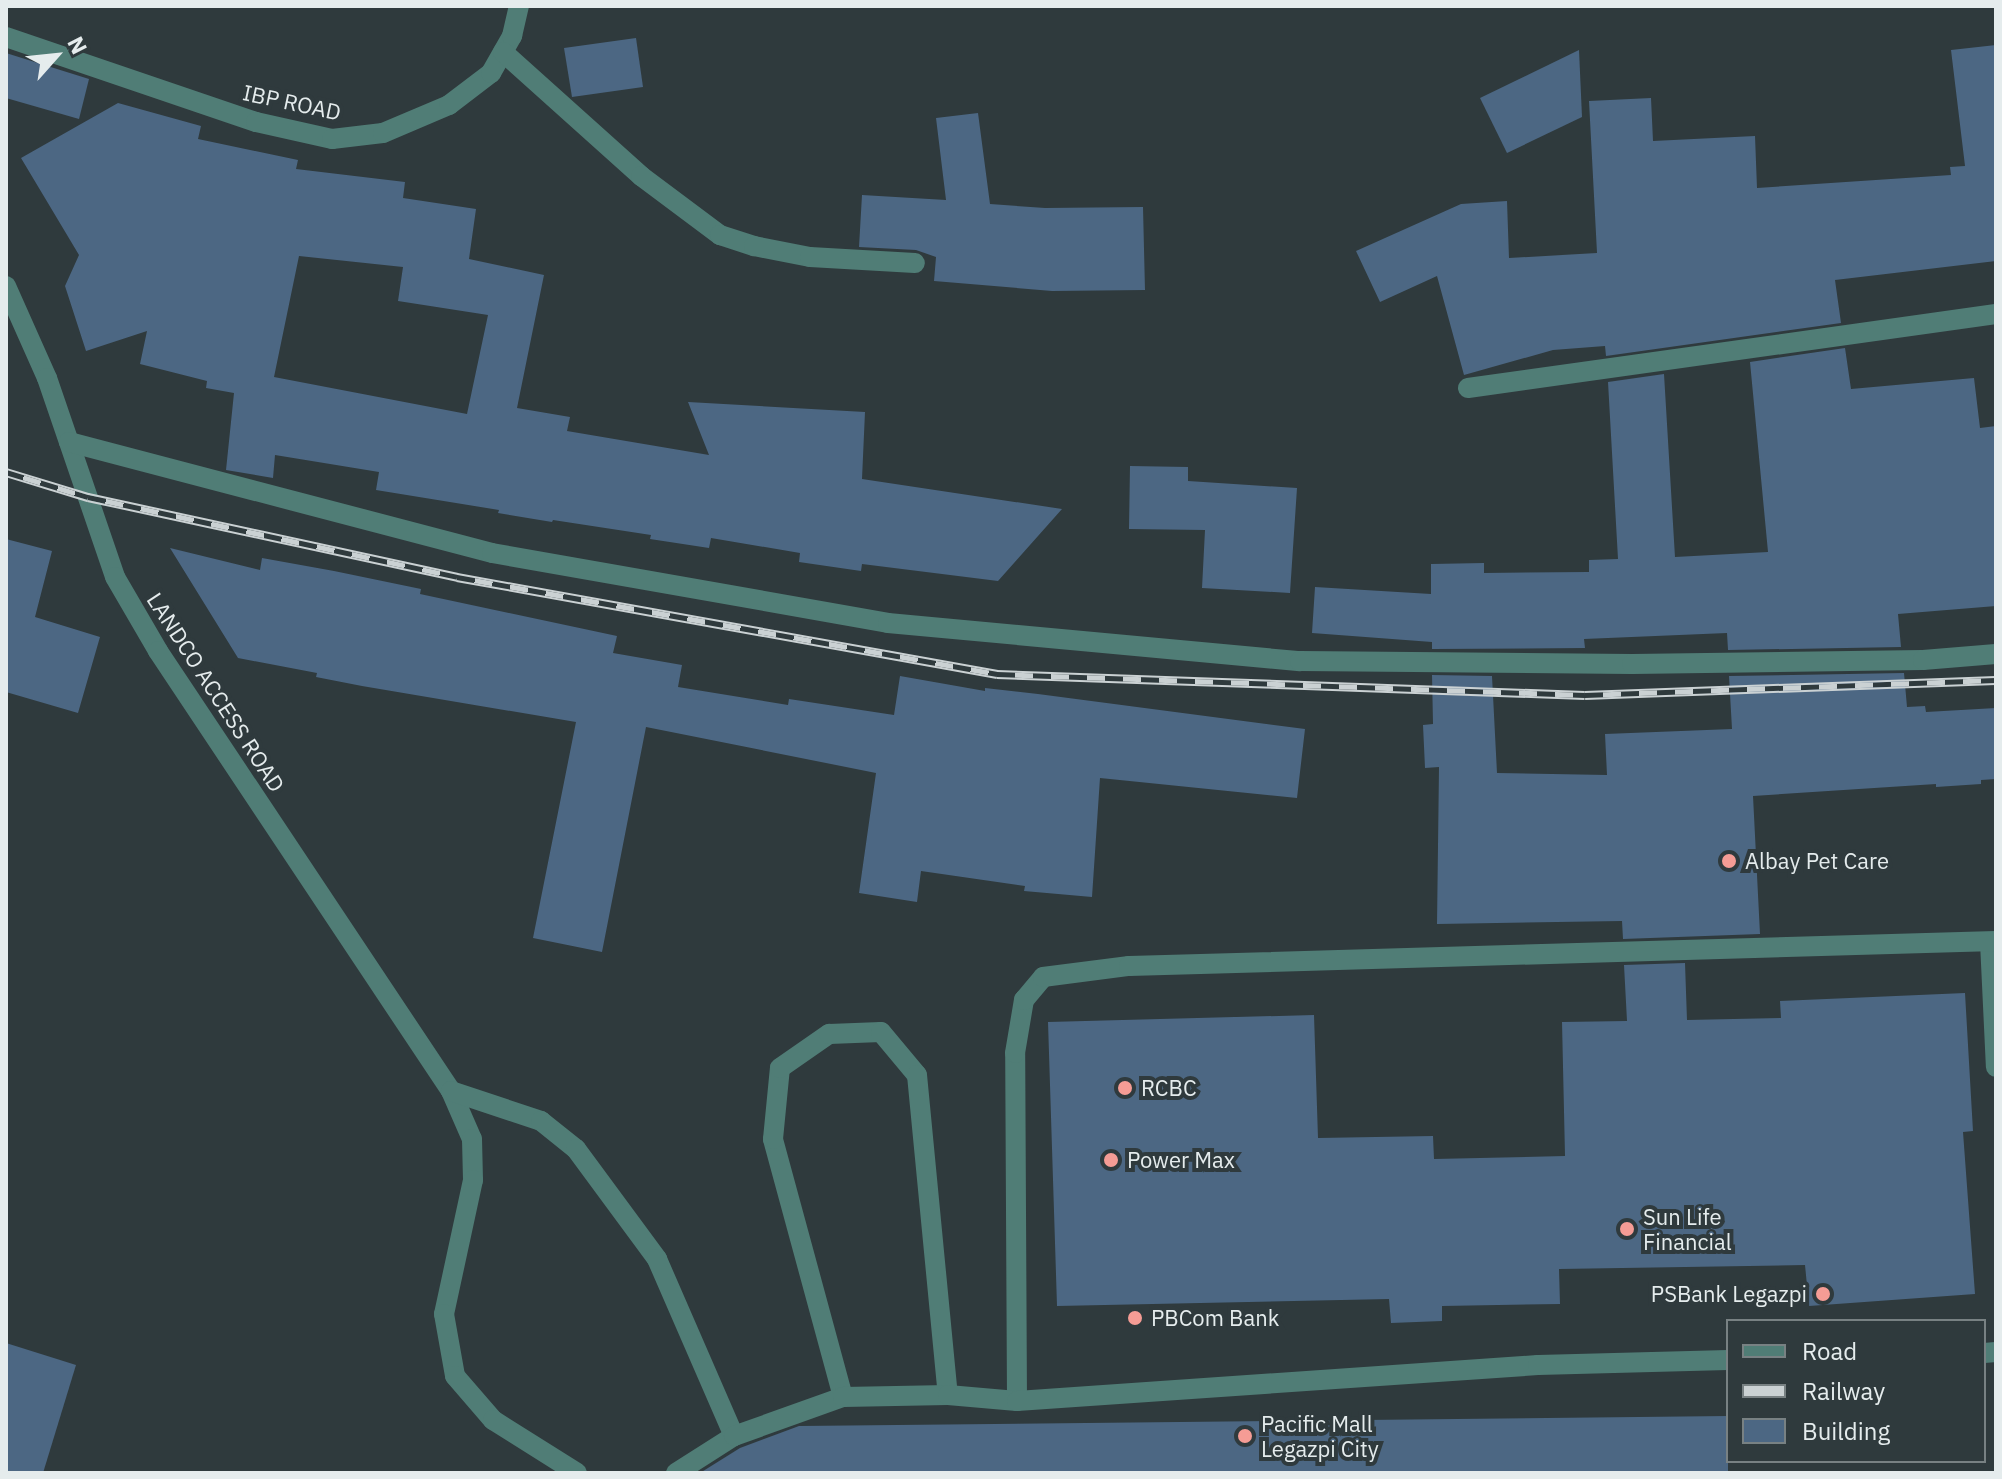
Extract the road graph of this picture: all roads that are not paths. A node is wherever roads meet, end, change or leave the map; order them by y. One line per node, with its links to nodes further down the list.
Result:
1 (519, 6): 3 (street, IBP ROAD)
2 (6, 37): 3 (street, IBP ROAD)
3 (503, 52): 4 (street)
4 (915, 263)
5 (6, 286): 8 (street, LANDCO ACCESS ROAD)
6 (1996, 314): 7 (street)
7 (1468, 388)
8 (69, 442): 9 (street); 12 (street, LANDCO ACCESS ROAD)
9 (1996, 654)
10 (1993, 942): 11 (street); 16 (street)
11 (1996, 1067)
12 (451, 1091): 17 (street); 18 (street, LANDCO ACCESS ROAD)
13 (1726, 1360): 16 (street)
14 (948, 1395): 15 (street); 15 (street); 16 (street)
15 (843, 1397): 17 (street)
16 (1017, 1401)
17 (734, 1436): 19 (street)
18 (577, 1473)
19 (676, 1473)

